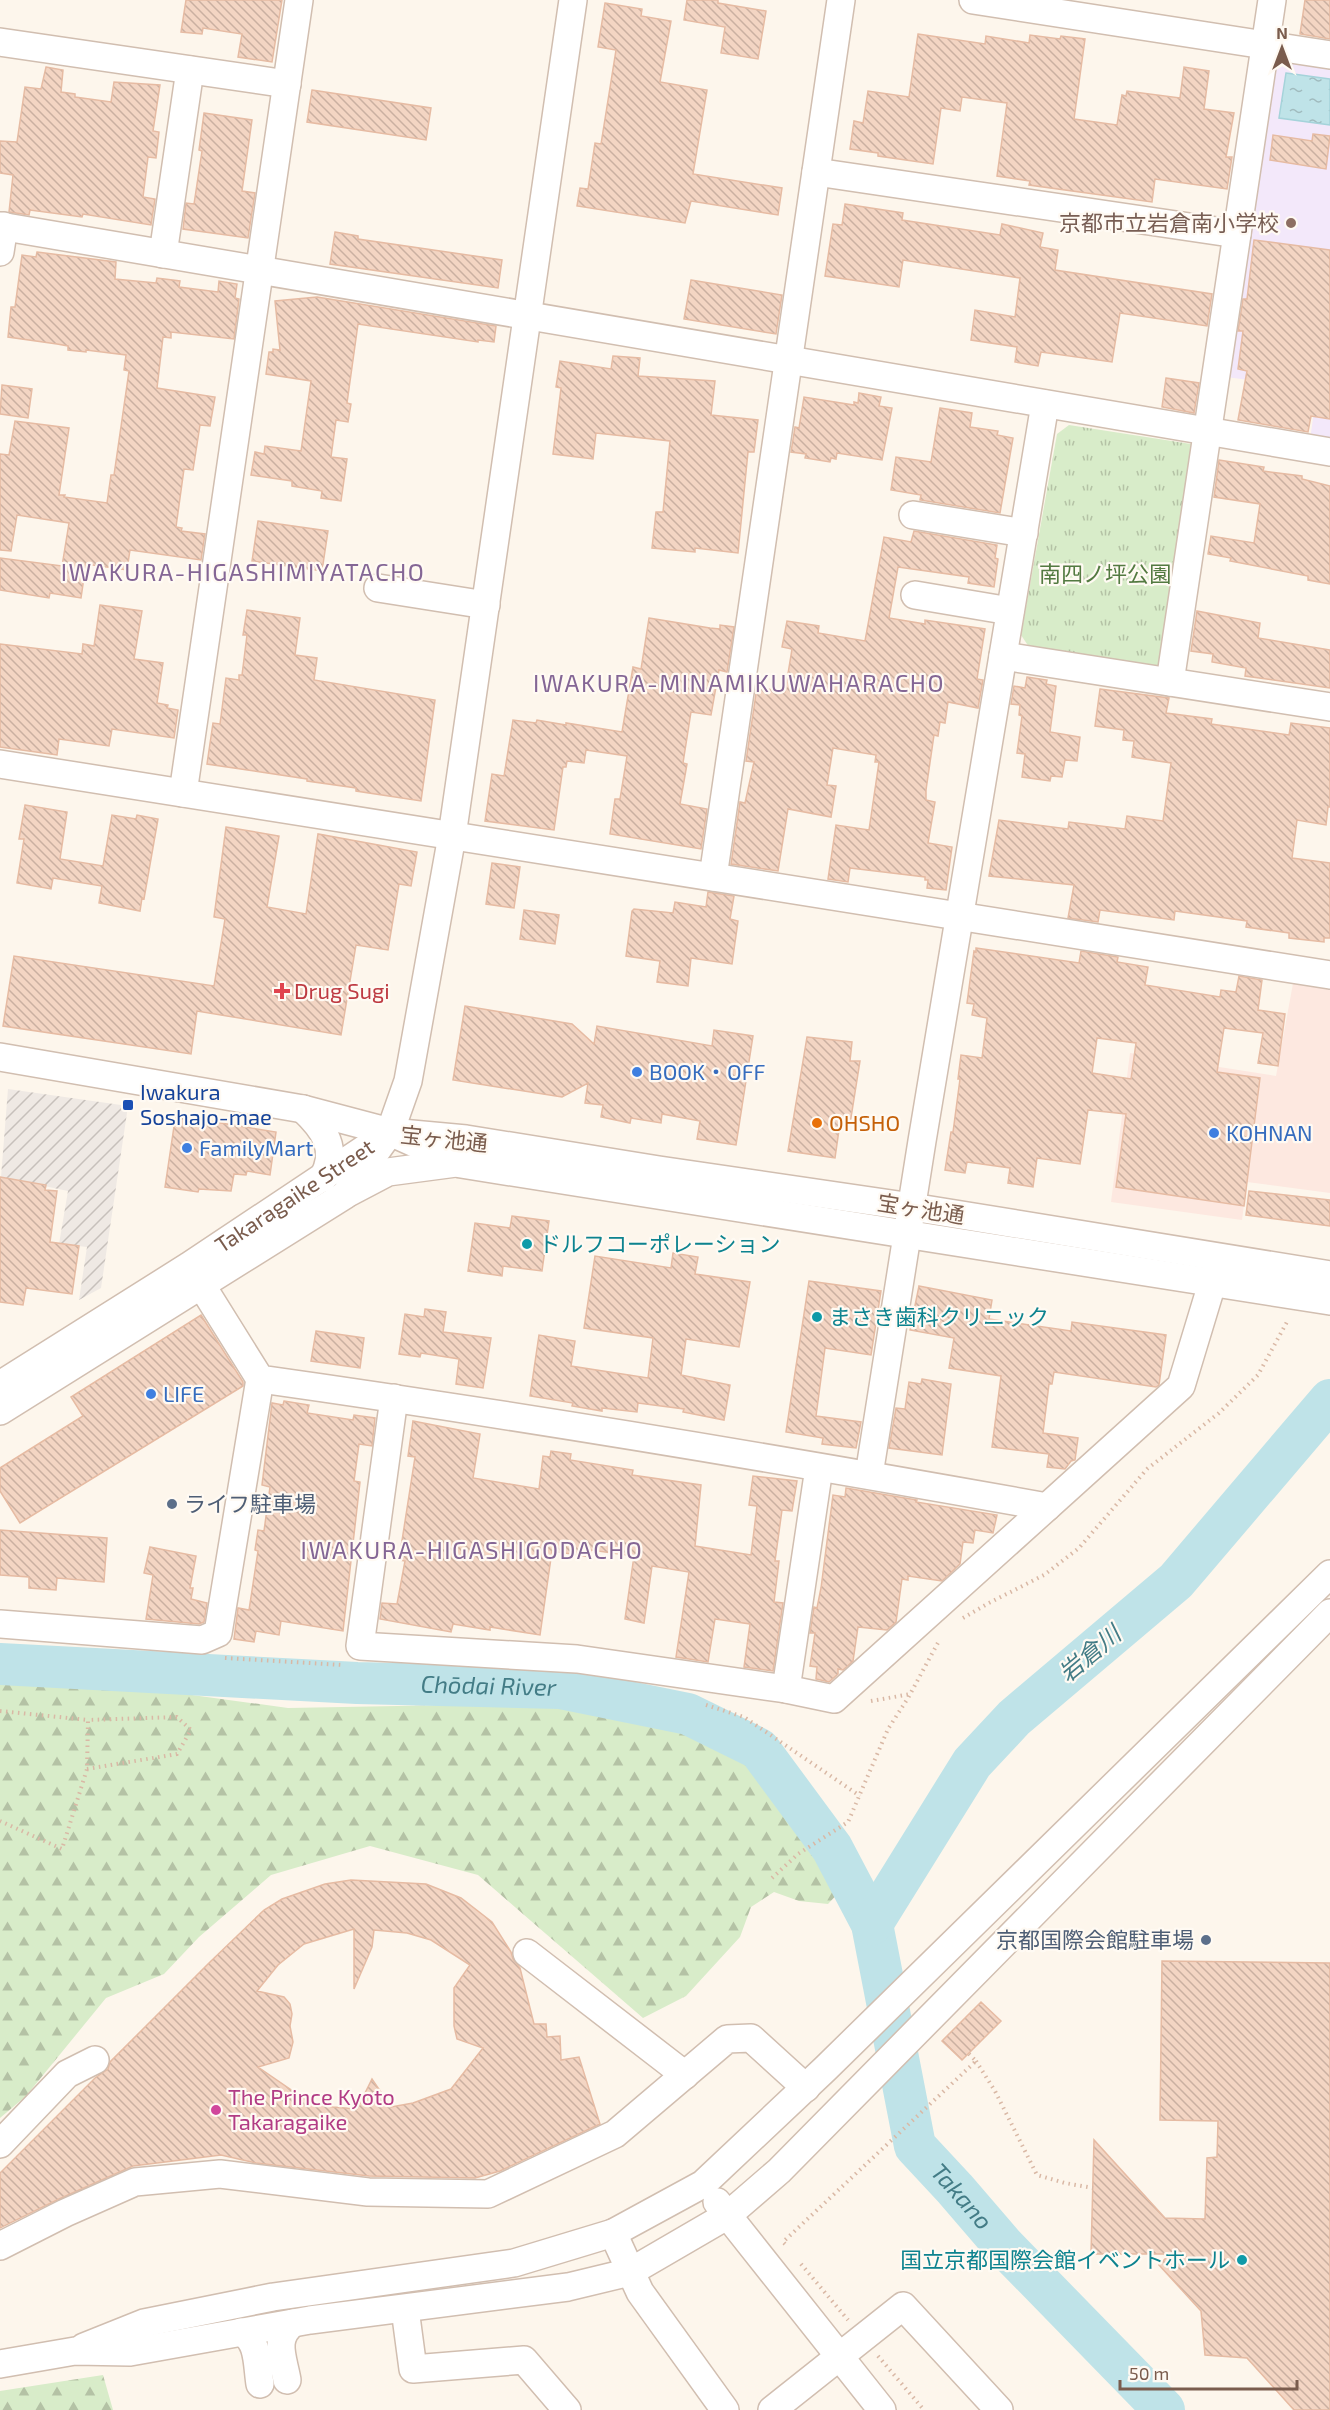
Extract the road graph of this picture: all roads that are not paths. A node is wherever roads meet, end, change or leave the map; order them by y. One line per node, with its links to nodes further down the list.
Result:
1 (299, 0): 10 (street)
2 (573, 0): 16 (street)
3 (842, 0): 11 (street)
4 (973, 0): 7 (street)
5 (1272, 0): 7 (street)
6 (0, 42): 9 (street)
7 (1265, 45): 8 (street); 12 (street)
8 (1330, 54)
9 (190, 70): 10 (street); 14 (street)
10 (287, 84): 15 (street)
11 (816, 172): 12 (street); 17 (street)
12 (1237, 234): 19 (street)
13 (1, 235): 14 (street)
14 (163, 254): 15 (street)
15 (260, 270): 16 (street); 31 (street)
16 (527, 316): 17 (street); 25 (street)
17 (789, 360): 18 (street); 33 (street)
18 (1045, 404): 19 (street); 22 (street)
19 (1208, 431): 20 (street); 28 (street)
20 (1330, 452)
21 (914, 515): 22 (street)
22 (1024, 533): 26 (street)
23 (378, 588): 25 (street)
24 (915, 595): 26 (street)
25 (486, 605): 32 (street)
26 (1010, 611): 27 (street)
27 (1003, 656): 28 (street); 34 (street)
28 (1170, 682): 29 (street)
29 (1330, 707)
30 (0, 764): 31 (street)
31 (183, 793): 32 (street)
32 (452, 836): 33 (street); 38 (street)
33 (713, 877): 34 (street)
34 (960, 916): 35 (street); 42 (street)
35 (1330, 975)
36 (0, 1058): 37 (street)
37 (303, 1109): 38 (street); 40 (street)
38 (390, 1132): 39 (street, 宝ヶ池通); 40 (street, Takaragaike Street); 41 (street, Takaragaike Street); 42 (street, 宝ヶ池通)
39 (456, 1163): 41 (street); 43 (street, 宝ヶ池通)
40 (323, 1178): 46 (street, Takaragaike Street)
41 (345, 1195): 46 (street, Takaragaike Street)
42 (912, 1207): 43 (street); 44 (street, 宝ヶ池通)
43 (907, 1234): 44 (street, 宝ヶ池通); 53 (street)
44 (1217, 1269): 45 (street, 宝ヶ池通); 47 (street, 宝ヶ池通); 54 (street)
45 (1330, 1275)
46 (196, 1276): 48 (street); 49 (street, Takaragaike Street); 51 (street, Takaragaike Street)
47 (1330, 1301)
48 (260, 1379): 50 (street); 57 (street)
49 (0, 1385)
50 (394, 1398): 52 (street); 58 (street)
51 (0, 1411)
52 (819, 1468): 53 (street); 58 (street)
53 (869, 1475): 54 (street)
54 (1047, 1507): 58 (street)
55 (1330, 1574): 62 (street)
56 (1330, 1613): 65 (street)
57 (0, 1624)
58 (786, 1689)
59 (527, 1953): 61 (street)
60 (95, 2060): 63 (street)
61 (685, 2075): 62 (street); 67 (street)
62 (806, 2088): 64 (street)
63 (0, 2144)
64 (703, 2184): 65 (street); 66 (street)
65 (728, 2215): 68 (street); 73 (street)
66 (613, 2234): 68 (street); 72 (street)
67 (0, 2246)
68 (630, 2272): 69 (street); 78 (street)
69 (405, 2309): 70 (street); 77 (street)
70 (293, 2323): 71 (street); 75 (street)
71 (241, 2332): 72 (street); 76 (street)
72 (75, 2351): 74 (street)
73 (840, 2356): 79 (street); 80 (street); 81 (street)
74 (0, 2364)
75 (287, 2380)
76 (260, 2384)
77 (567, 2410)
78 (725, 2410)
79 (772, 2410)
80 (882, 2410)
81 (999, 2410)

